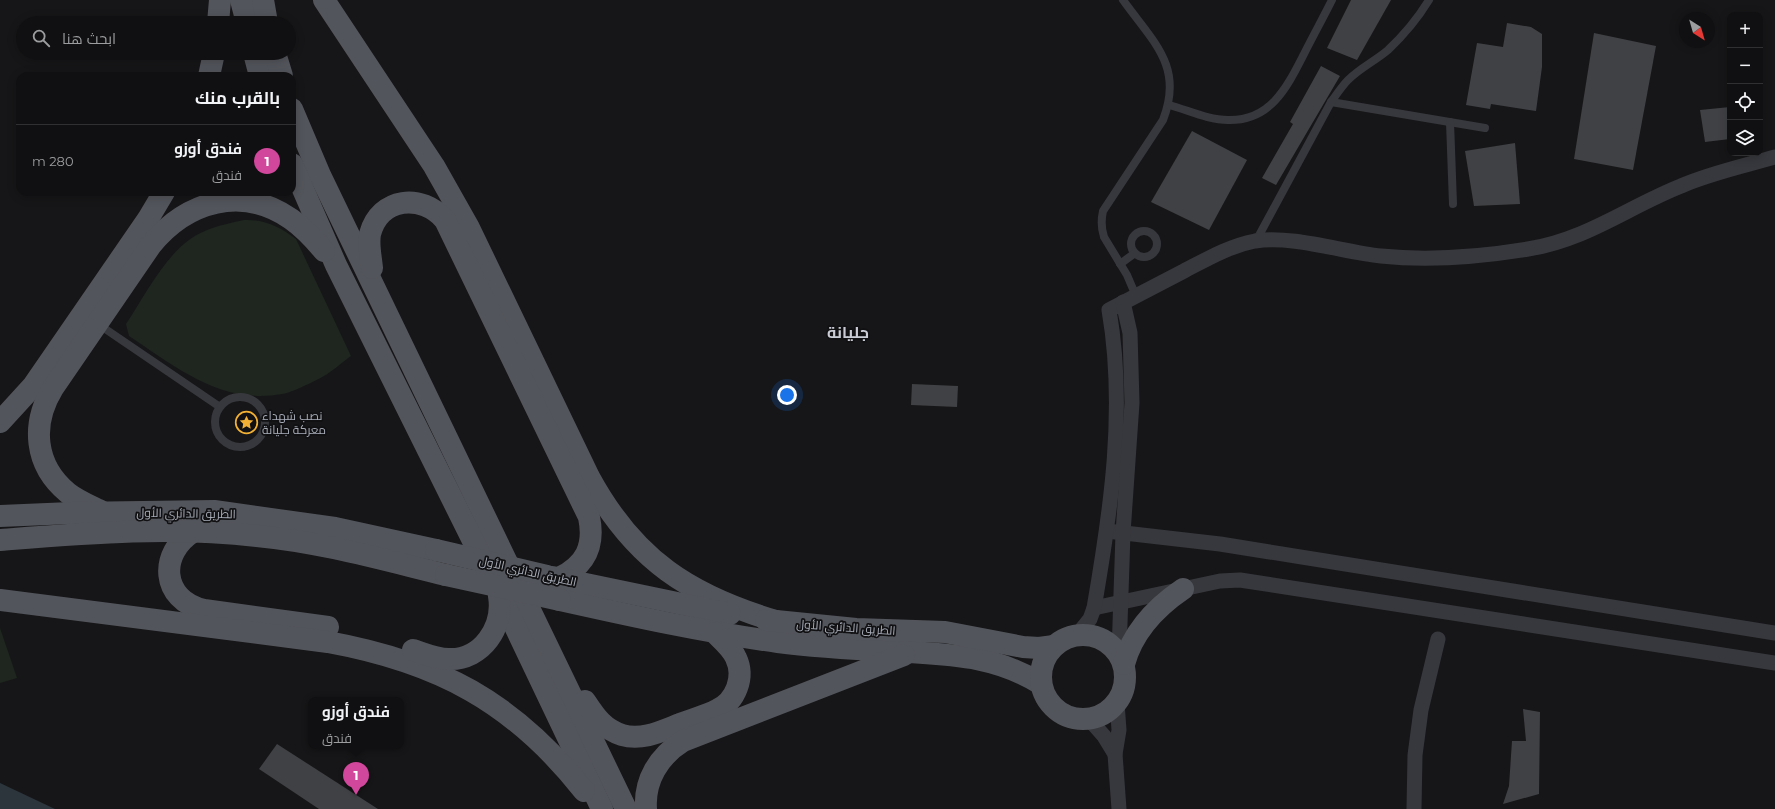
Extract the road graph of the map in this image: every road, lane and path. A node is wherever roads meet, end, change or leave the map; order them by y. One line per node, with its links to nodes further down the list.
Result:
1 (220, 0): 8 (main road)
2 (242, 0): 9 (main road)
3 (263, 0): 10 (main road)
4 (324, 0): 47 (main road)
5 (1123, 0): 18 (lane)
6 (1332, 0): 18 (lane)
7 (1429, 0): 17 (lane)
8 (219, 16)
9 (245, 16)
10 (266, 16)
11 (212, 60): 14 (main road)
12 (256, 60): 15 (main road)
13 (277, 60): 16 (main road)
14 (210, 72)
15 (259, 72)
16 (281, 72)
17 (1331, 102): 20 (lane); 26 (lane)
18 (1169, 105): 28 (lane)
19 (296, 118): 30 (main road)
20 (1450, 122): 21 (lane); 25 (lane)
21 (1485, 128)
22 (1775, 157): 26 (street)
23 (296, 173): 29 (main road)
24 (162, 196): 34 (main road)
25 (1454, 204)
26 (1256, 241): 31 (street)
27 (1134, 253): 28 (lane)
28 (1120, 264): 31 (lane)
29 (336, 265): 32 (main road); 43 (main road)
30 (372, 280): 41 (main road); 56 (main road)
31 (1129, 299): 38 (street); 39 (street)
32 (97, 324): 33 (lane); 35 (main road)
33 (220, 407): 33 (lane)
34 (0, 422)
35 (103, 512): 36 (main road, الطريق الدائري الأول); 41 (main road, الطريق الدائري الأول, bridge)
36 (0, 516)
37 (194, 531): 40 (main road, الطريق الدائري الأول); 43 (main road); 48 (main road, الطريق الدائري الأول, bridge)
38 (1107, 531): 39 (street); 46 (street)
39 (1123, 533): 45 (street); 49 (street)
40 (0, 540)
41 (553, 577): 47 (main road, الطريق الدائري الأول)
42 (1183, 589): 45 (street); 54 (main road); 55 (street)
43 (499, 593): 62 (main road)
44 (0, 600): 61 (main road)
45 (1120, 604): 46 (street); 54 (street)
46 (1094, 608): 50 (street)
47 (779, 622): 52 (main road, الطريق الدائري الأول)
48 (715, 633): 53 (main road, الطريق الدائري الأول); 56 (main road)
49 (1775, 634)
50 (1077, 635): 52 (main road); 54 (main road)
51 (1438, 639): 66 (street)
52 (1054, 646): 57 (main road)
53 (911, 652): 57 (main road, الطريق الدائري الأول); 64 (main road)
54 (1121, 659): 58 (main road)
55 (1775, 663)
56 (560, 672): 63 (main road)
57 (1041, 684): 59 (main road)
58 (1117, 703): 59 (main road); 60 (street)
59 (1089, 719): 60 (street)
60 (1115, 754): 65 (street)
61 (598, 809)
62 (602, 809)
63 (626, 809)
64 (646, 809)
65 (1119, 809)
66 (1414, 809)

